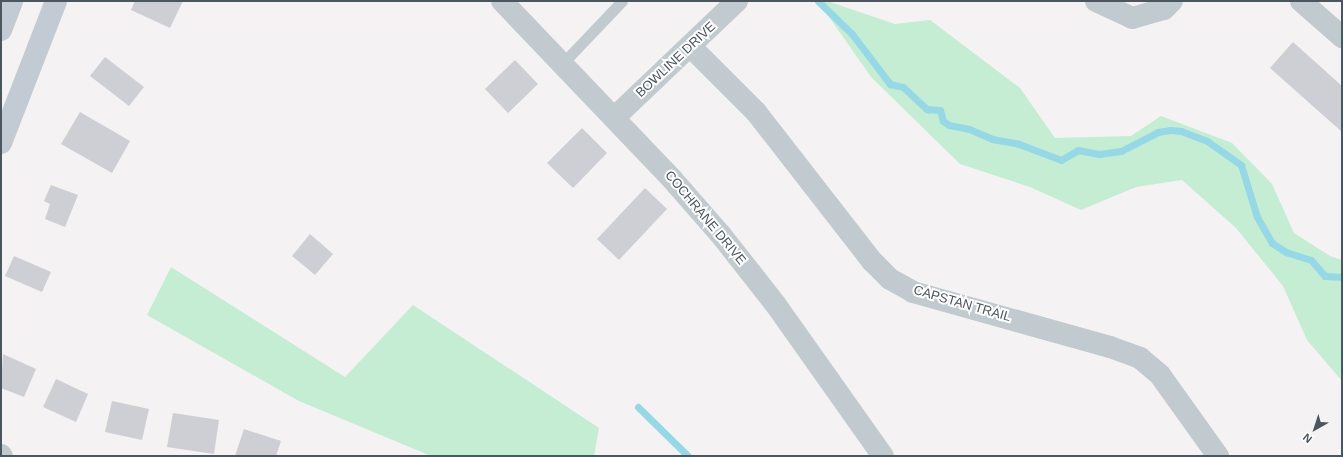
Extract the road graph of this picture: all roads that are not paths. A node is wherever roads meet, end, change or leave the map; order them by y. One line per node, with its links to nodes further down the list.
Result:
1 (12, 1): 9 (main road)
2 (56, 1): 14 (main road)
3 (502, 1): 12 (street, COCHRANE DRIVE)
4 (622, 1): 12 (lane)
5 (737, 1): 11 (street, BOWLINE DRIVE)
6 (1096, 1): 7 (street)
7 (1172, 1)
8 (1301, 1): 10 (street)
9 (1, 30)
10 (1342, 37)
11 (690, 46): 13 (street, BOWLINE DRIVE); 16 (street, CAPSTAN TRAIL)
12 (562, 64): 13 (street, COCHRANE DRIVE)
13 (614, 118): 15 (street, COCHRANE DRIVE)
14 (1, 142)
15 (883, 456)
16 (1218, 456)

